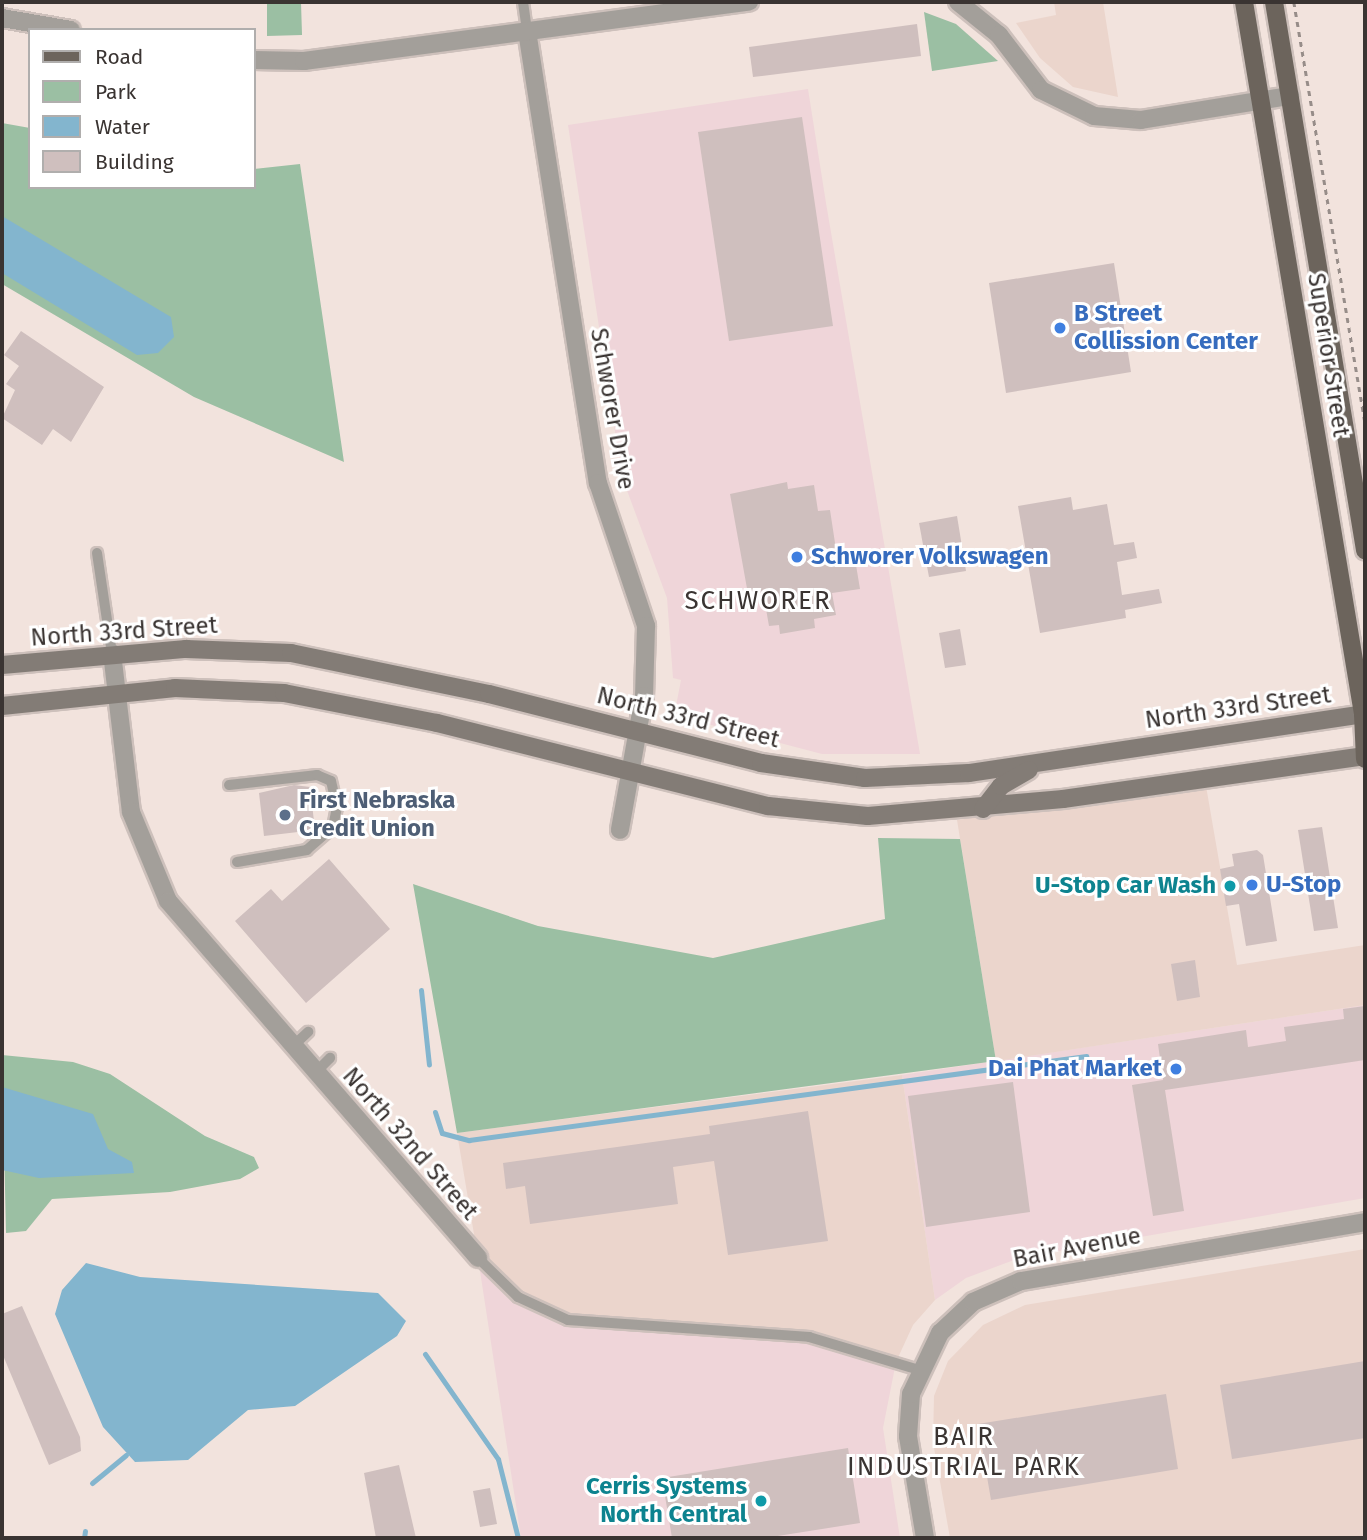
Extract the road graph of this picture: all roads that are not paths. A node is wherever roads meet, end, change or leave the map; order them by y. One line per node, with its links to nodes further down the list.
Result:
1 (523, 2): 8 (lane)
2 (749, 2): 8 (street)
3 (958, 2): 11 (street)
4 (1244, 2): 11 (main road, Superior Street)
5 (1274, 2): 10 (main road, Superior Street)
6 (2, 18): 7 (street)
7 (60, 28)
8 (527, 31): 9 (street); 19 (street, Schworer Drive)
9 (256, 60)
10 (1290, 96): 11 (street); 12 (main road, Superior Street)
11 (1261, 101): 18 (main road, Superior Street)
12 (1365, 550)
13 (97, 553): 14 (lane)
14 (112, 653): 15 (main road, North 33rd Street); 16 (street, North 32nd Street); 19 (main road, North 33rd Street)
15 (2, 665)
16 (116, 693): 17 (main road); 22 (main road); 28 (street, North 32nd Street)
17 (2, 706)
18 (1364, 714): 20 (main road, Superior Street); 21 (main road, North 33rd Street)
19 (640, 731): 21 (main road, North 33rd Street); 22 (street, Schworer Drive)
20 (1365, 757): 24 (main road)
21 (1059, 759): 24 (main road)
22 (633, 772): 24 (main road); 25 (street, Schworer Drive)
23 (229, 785): 26 (lane)
24 (983, 808)
25 (620, 830)
26 (237, 862)
27 (308, 1032): 28 (lane)
28 (293, 1046): 30 (street, North 32nd Street)
29 (330, 1058): 30 (lane)
30 (316, 1072): 32 (street, North 32nd Street)
31 (1365, 1222): 33 (street, Bair Avenue)
32 (478, 1258): 33 (lane, North 32nd Street)
33 (919, 1370): 34 (street, Bair Avenue)
34 (925, 1538)

